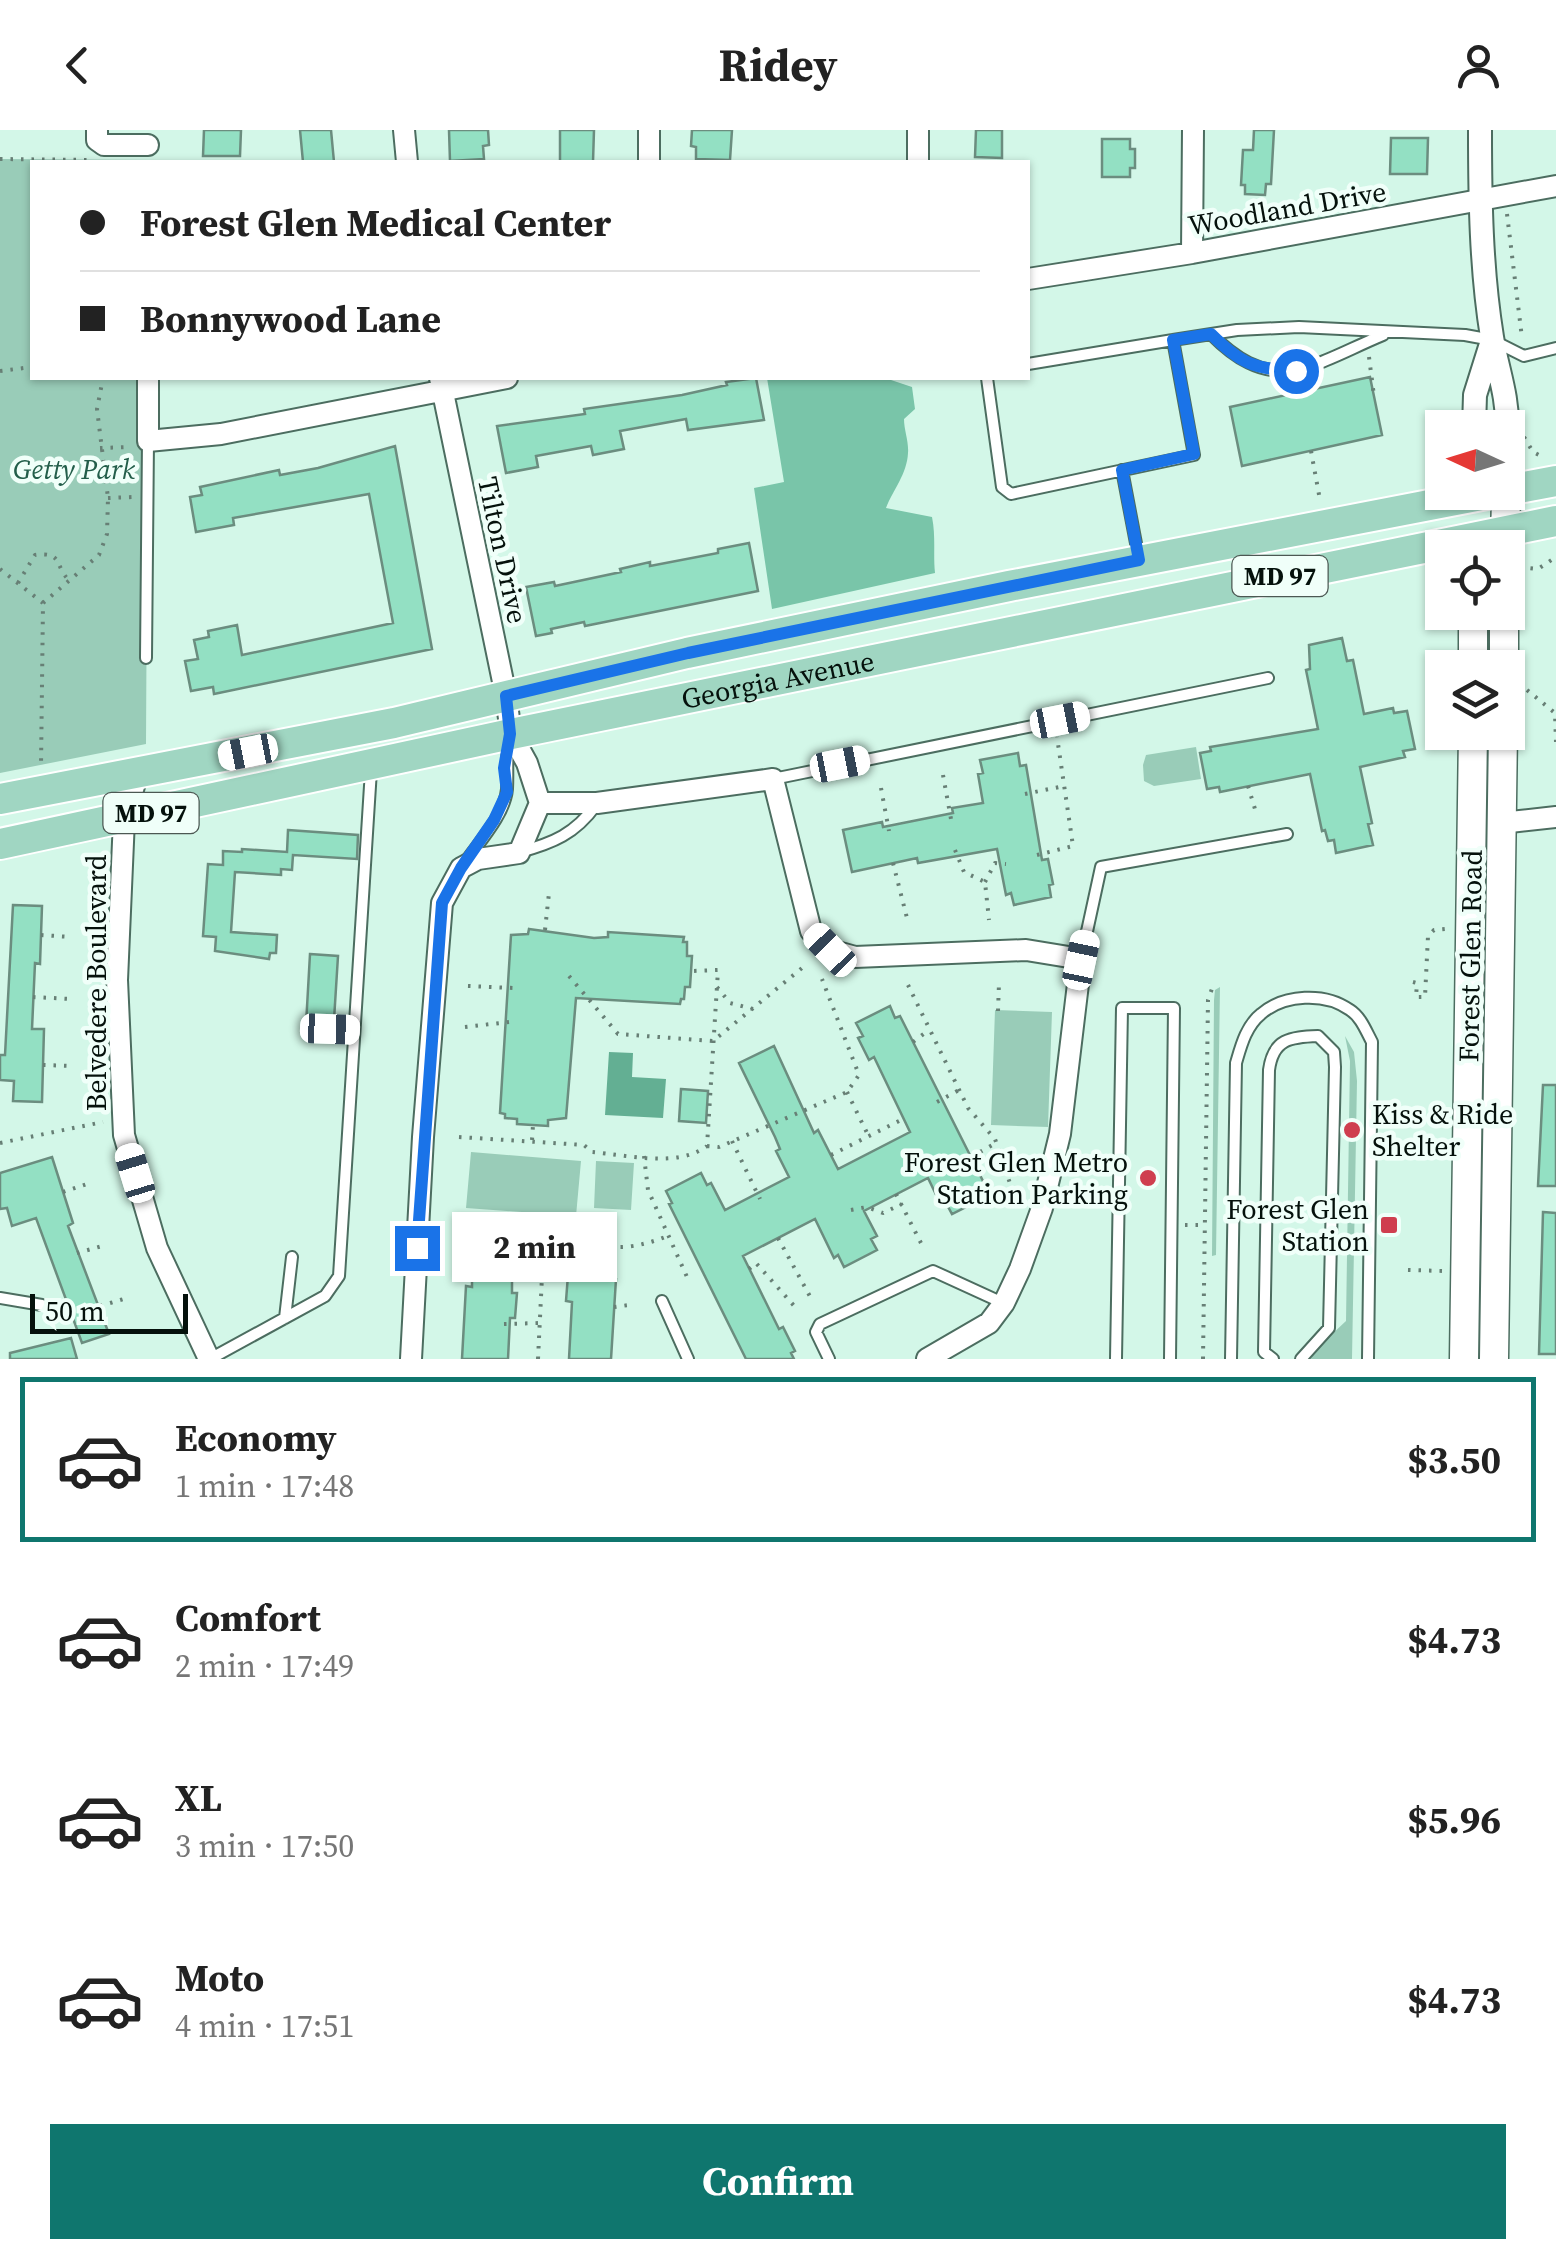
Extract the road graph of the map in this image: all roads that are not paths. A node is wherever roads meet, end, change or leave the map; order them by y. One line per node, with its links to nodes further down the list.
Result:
1 (97, 130): 7 (street)
2 (404, 130): 8 (street)
3 (649, 130): 9 (street)
4 (918, 130): 10 (street)
5 (1193, 130): 13 (street)
6 (1480, 130): 12 (street)
7 (148, 146)
8 (407, 160)
9 (649, 160)
10 (918, 160)
11 (1556, 186): 12 (street, Woodland Drive)
12 (1480, 201): 13 (street, Woodland Drive); 18 (street)
13 (1192, 253): 14 (street, Woodland Drive)
14 (1030, 279)
15 (1388, 333): 16 (lane); 16 (lane); 18 (lane)
16 (1211, 334): 17 (lane)
17 (1173, 340): 20 (lane); 29 (lane)
18 (1492, 340): 19 (lane); 25 (street); 26 (street)
19 (1556, 348)
20 (1030, 364)
21 (148, 380): 27 (street)
22 (485, 380): 24 (street)
23 (987, 380): 29 (lane)
24 (441, 384): 27 (street); 38 (street, Tilton Drive)
25 (1475, 410)
26 (1510, 410)
27 (142, 444): 36 (lane)
28 (1551, 469): 30 (main road)
29 (1122, 470): 35 (lane)
30 (1525, 482)
31 (1425, 505): 35 (main road, Georgia Avenue / MD 97)
32 (1556, 521): 33 (main road, Georgia Avenue / MD 97)
33 (1525, 532)
34 (1425, 552): 39 (main road, Georgia Avenue / MD 97)
35 (1139, 560): 38 (main road, Georgia Avenue / MD 97)
36 (146, 658)
37 (1268, 678): 44 (lane)
38 (506, 696): 39 (street, Tilton Drive); 43 (main road, Georgia Avenue / MD 97)
39 (510, 734): 42 (main road, Georgia Avenue / MD 97); 46 (street); 54 (lane)
40 (1473, 750): 75 (main road, Forest Glen Road)
41 (1503, 750): 50 (main road, Forest Glen Road)
42 (372, 764): 49 (main road, Georgia Avenue / MD 97); 57 (lane)
43 (138, 773): 45 (main road, Georgia Avenue / MD 97); 49 (street, Belvedere Boulevard)
44 (773, 779): 47 (street); 55 (street)
45 (0, 799)
46 (540, 802): 47 (street); 53 (street)
47 (597, 803): 53 (lane)
48 (1556, 817): 50 (street)
49 (124, 819): 52 (main road, Georgia Avenue / MD 97); 64 (street, Belvedere Boulevard)
50 (1502, 823): 76 (main road, Forest Glen Road)
51 (1287, 834): 55 (lane)
52 (0, 844)
53 (519, 852): 54 (street)
54 (461, 868): 65 (street)
55 (1081, 960): 61 (street)
56 (330, 1029): 57 (lane)
57 (354, 1030): 63 (lane)
58 (292, 1257): 63 (lane)
59 (0, 1298): 62 (lane)
60 (662, 1300): 66 (lane)
61 (1004, 1303): 67 (lane); 68 (street)
62 (42, 1305)
63 (285, 1318): 64 (lane)
64 (210, 1359)
65 (411, 1359)
66 (688, 1359)
67 (828, 1359)
68 (927, 1359)
69 (1116, 1359): 70 (lane)
70 (1170, 1359)
71 (1232, 1359): 74 (lane)
72 (1273, 1359): 73 (lane)
73 (1301, 1359)
74 (1368, 1359)
75 (1464, 1359)
76 (1494, 1359)

